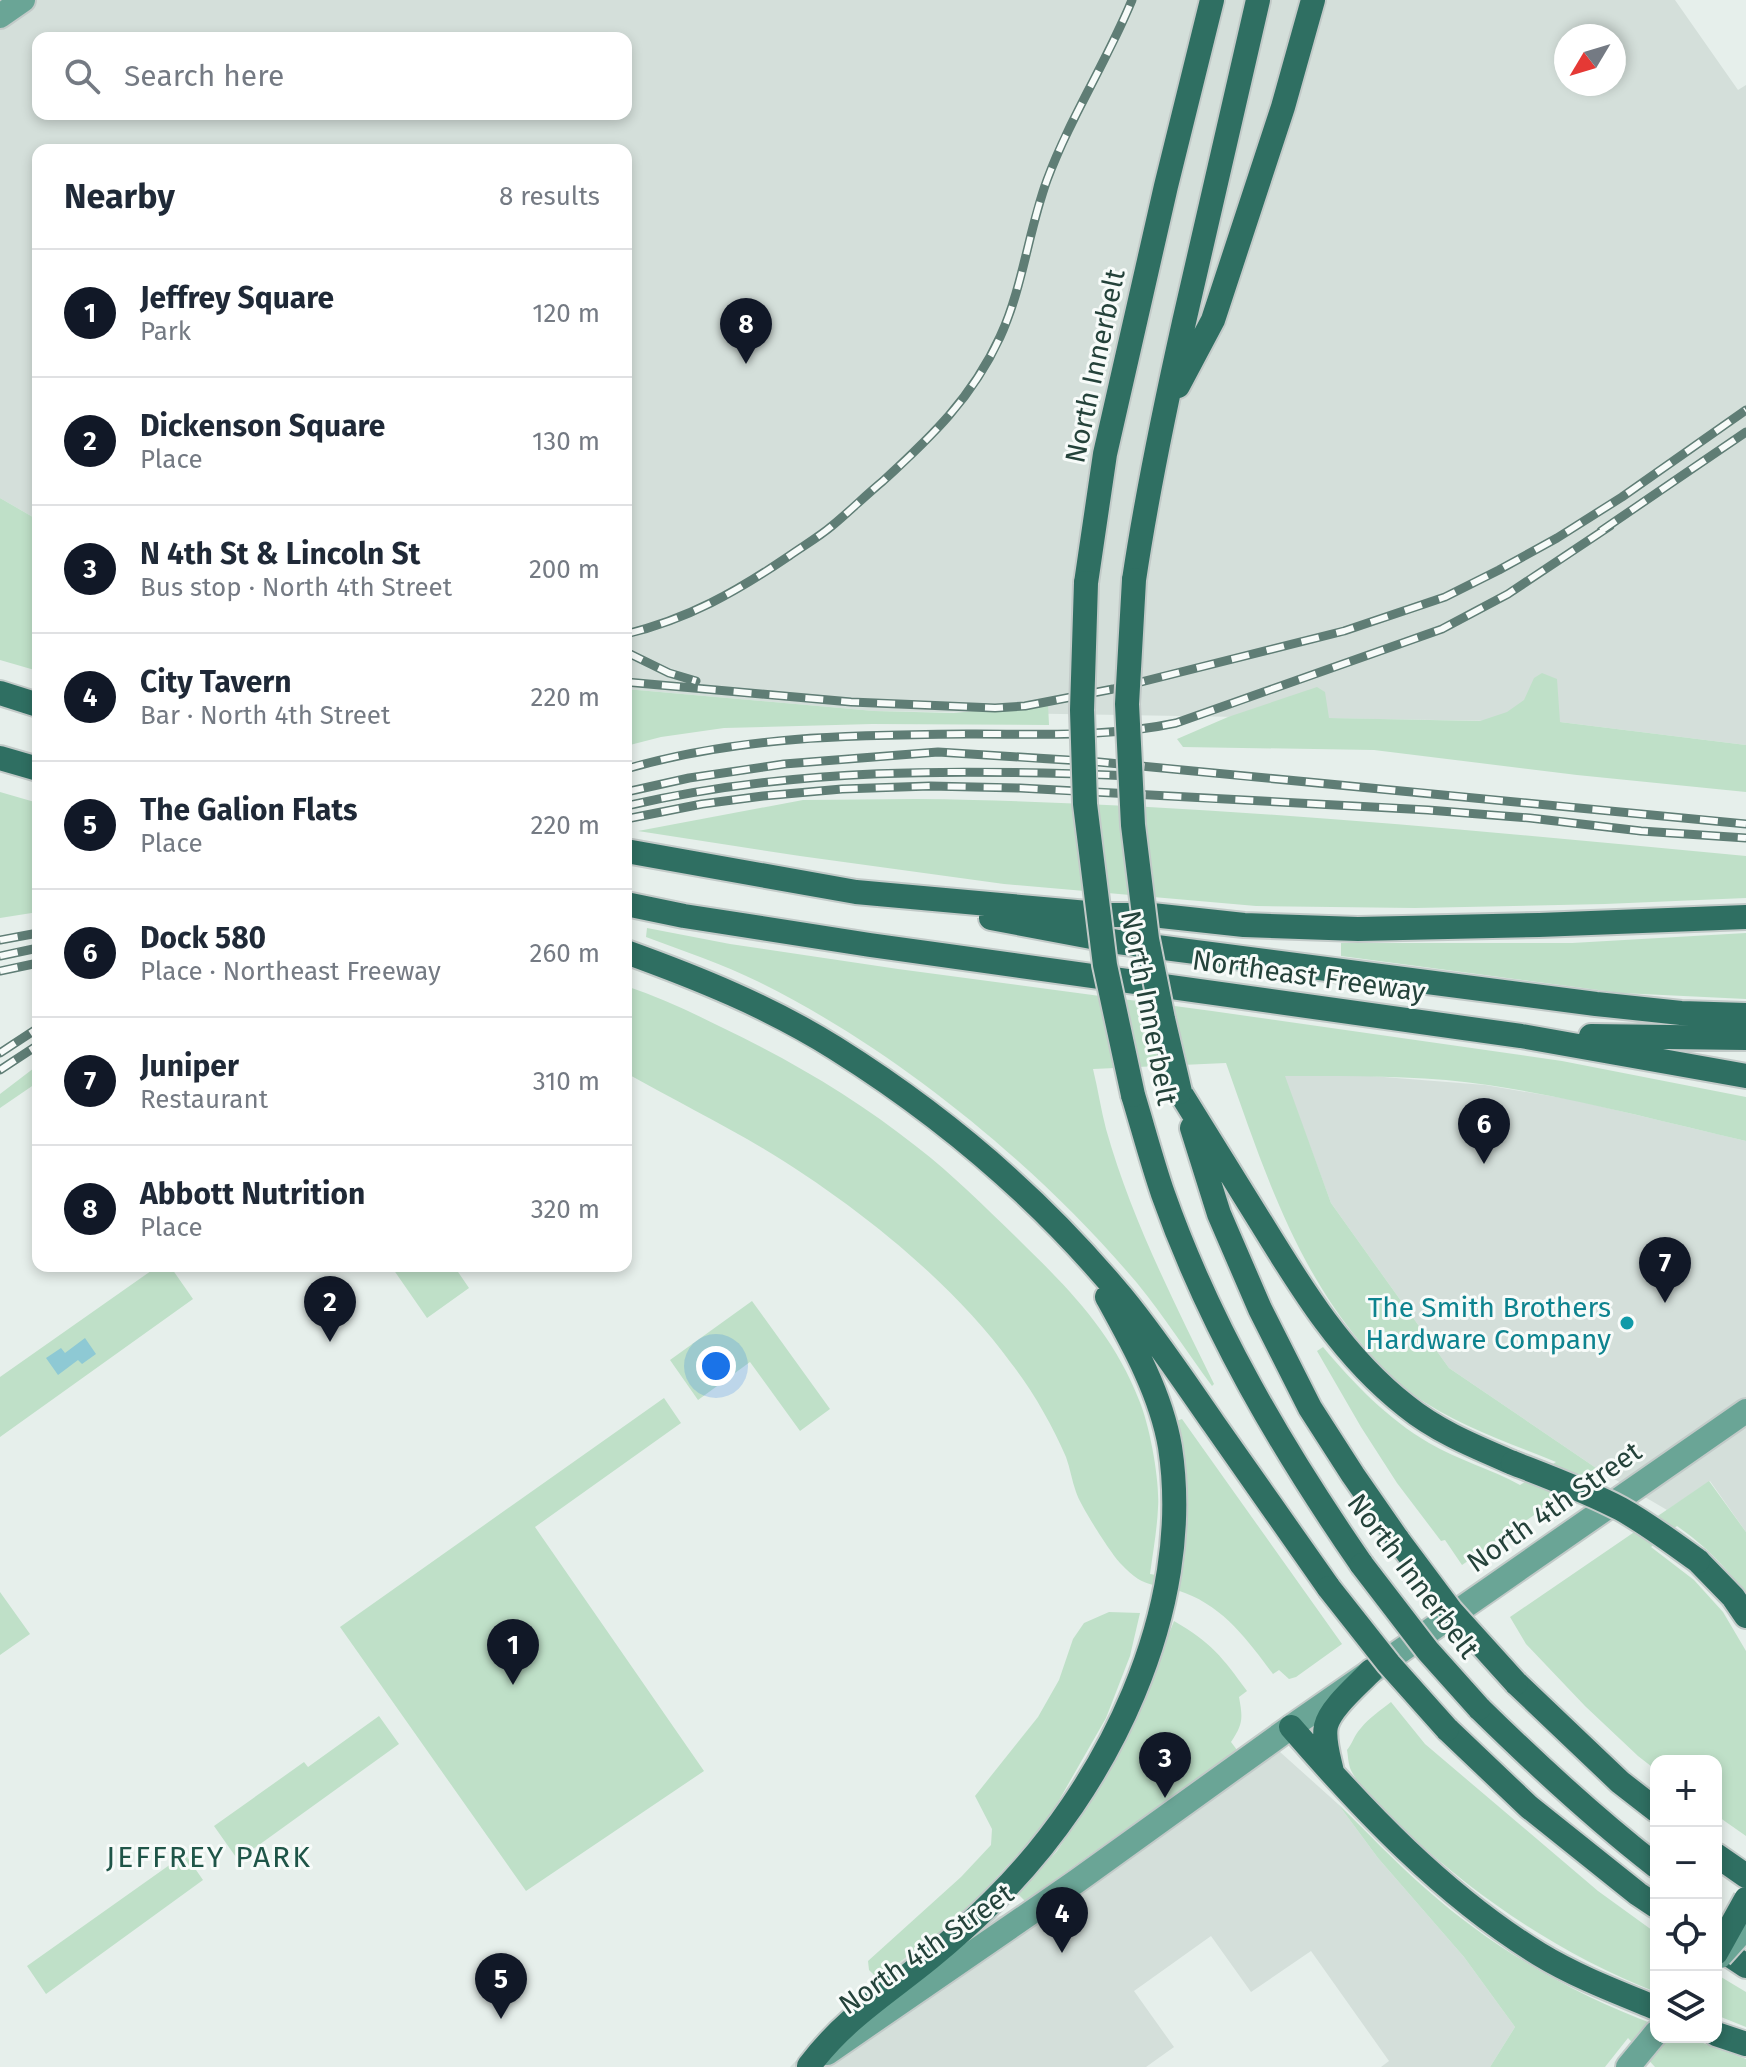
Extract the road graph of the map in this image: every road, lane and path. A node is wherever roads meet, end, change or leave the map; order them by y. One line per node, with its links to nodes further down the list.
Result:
1 (23, 0): 5 (main road)
2 (1212, 0): 29 (highway, North Innerbelt, bridge)
3 (1258, 0): 6 (highway, North Innerbelt)
4 (1313, 0): 6 (highway)
5 (0, 16)
6 (1164, 413): 20 (highway, North Innerbelt, bridge)
7 (0, 693): 8 (highway)
8 (32, 703)
9 (0, 758): 10 (highway)
10 (32, 767)
11 (632, 852): 12 (highway, Northeast Freeway)
12 (856, 892): 14 (highway, Northeast Freeway); 16 (highway)
13 (632, 905): 17 (highway, Northeast Freeway)
14 (1746, 917)
15 (632, 954): 21 (highway)
16 (1746, 1015)
17 (1521, 1036): 18 (highway); 19 (highway, Northeast Freeway)
18 (1746, 1038)
19 (1746, 1076)
20 (1180, 1092): 23 (highway, bridge); 27 (highway, North Innerbelt, bridge)
21 (1085, 1256): 32 (highway, bridge); 44 (highway)
22 (1746, 1411): 24 (main road, North 4th Street)
23 (1746, 1616)
24 (1371, 1671): 25 (main road, North 4th Street); 26 (highway)
25 (1291, 1727): 26 (highway); 44 (main road, North 4th Street)
26 (1333, 1775): 40 (highway)
27 (1650, 1805)
28 (1722, 1859): 30 (highway)
29 (1650, 1861)
30 (1746, 1876)
31 (1746, 1899): 36 (highway, bridge)
32 (1650, 1902)
33 (1722, 1918): 35 (highway)
34 (1746, 1927): 38 (main road, bridge)
35 (1746, 1936)
36 (1722, 1942)
37 (1722, 1950): 39 (highway)
38 (1722, 1954)
39 (1746, 1966)
40 (1650, 2005)
41 (1722, 2036): 43 (highway)
42 (1650, 2040): 45 (main road)
43 (1746, 2044)
44 (808, 2067)
45 (1628, 2067)

